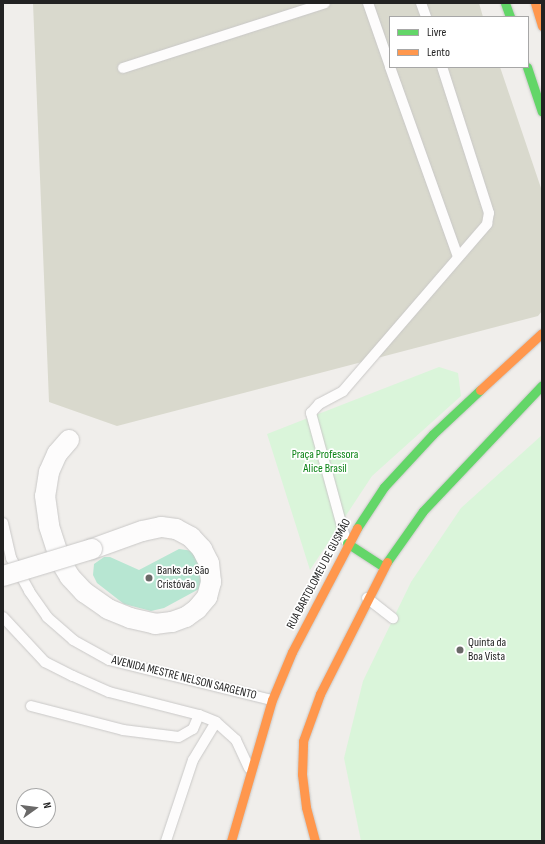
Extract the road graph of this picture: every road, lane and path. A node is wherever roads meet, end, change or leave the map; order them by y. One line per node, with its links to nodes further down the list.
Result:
1 (325, 3): 10 (lane)
2 (368, 3): 9 (lane)
3 (421, 3): 6 (lane)
4 (505, 3): 7 (main road)
5 (535, 3): 8 (main road)
6 (426, 16)
7 (510, 16)
8 (542, 26)
9 (389, 63)
10 (123, 68)
11 (391, 68): 17 (lane)
12 (442, 68): 17 (lane)
13 (528, 68): 16 (main road)
14 (529, 68): 15 (main road)
15 (538, 73)
16 (542, 112)
17 (458, 257): 22 (lane)
18 (542, 333): 22 (main road, RUA BARTOLOMEU DE GUSMÃO)
19 (542, 385): 23 (main road)
20 (69, 440): 24 (street, bridge)
21 (3, 523): 28 (lane, AVENIDA MESTRE NELSON SARGENTO)
22 (347, 543): 23 (main road); 28 (main road, RUA BARTOLOMEU DE GUSMÃO)
23 (384, 567): 25 (main road)
24 (3, 576)
25 (367, 598): 27 (lane); 35 (main road)
26 (3, 617): 30 (lane)
27 (393, 618)
28 (272, 700): 32 (main road, RUA BARTOLOMEU DE GUSMÃO)
29 (31, 706): 30 (lane)
30 (199, 715): 31 (lane)
31 (216, 722): 32 (lane); 33 (lane)
32 (251, 774): 34 (main road, RUA BARTOLOMEU DE GUSMÃO)
33 (166, 841)
34 (231, 841)
35 (315, 841)

